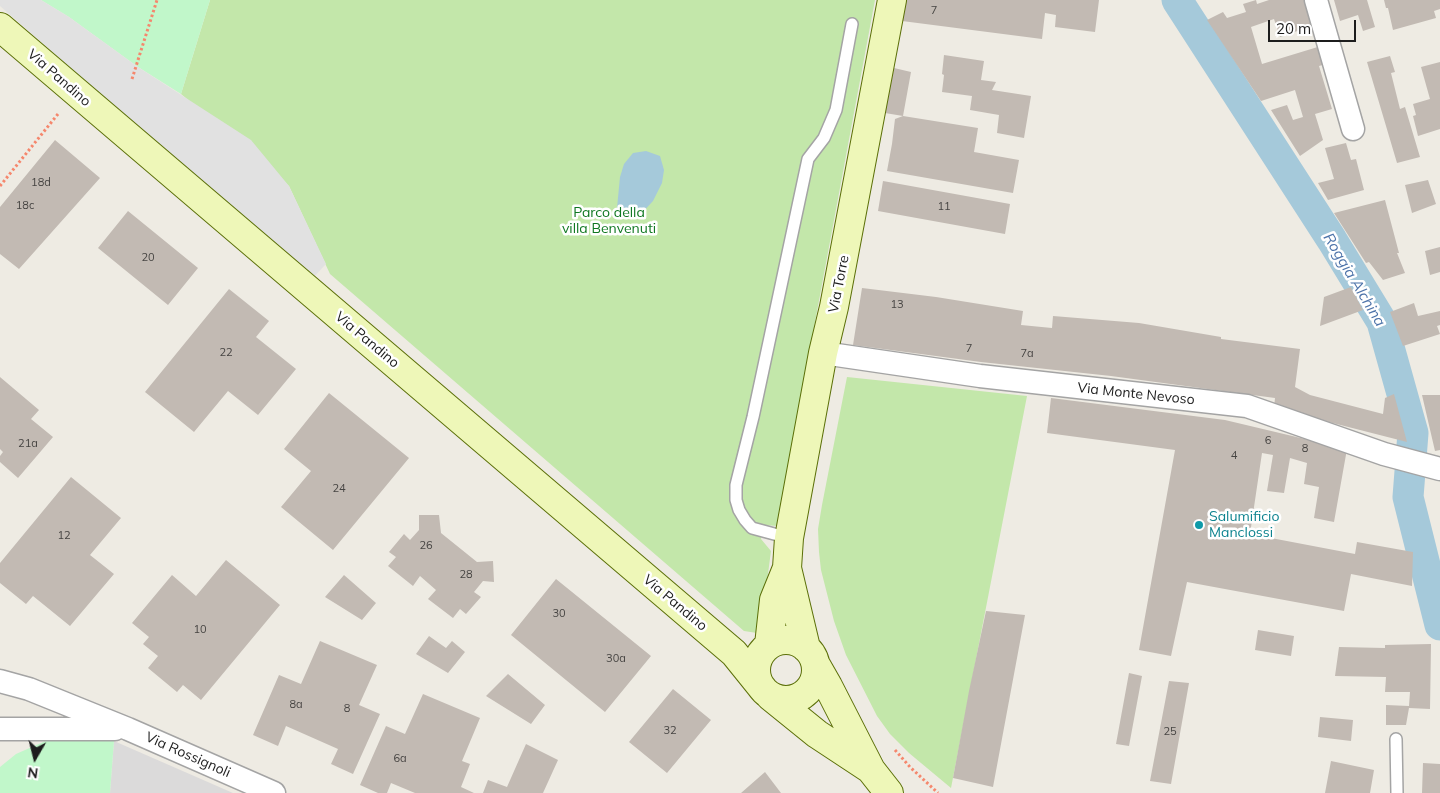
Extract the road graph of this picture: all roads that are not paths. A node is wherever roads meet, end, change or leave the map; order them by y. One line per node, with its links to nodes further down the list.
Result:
1 (892, 0): 6 (street, Via Torre)
2 (1316, 0): 5 (street)
3 (852, 24): 8 (lane)
4 (0, 27): 11 (street, Via Pandino)
5 (1353, 129)
6 (823, 353): 7 (street, Via Monte Nevoso); 8 (street, Via Torre)
7 (1438, 468)
8 (789, 538): 9 (street, Via Torre)
9 (787, 568): 10 (street, Via Torre); 12 (street, Via Torre)
10 (766, 648): 11 (street); 12 (street); 14 (street)
11 (734, 653): 14 (street, Via Pandino)
12 (811, 656): 14 (street); 20 (street, Via Pandino)
13 (0, 681): 17 (street, Via Rossignoli)
14 (767, 692): 20 (street, Via Pandino)
15 (39, 728): 16 (street, Via Rossignoli); 17 (street, Via Rossignoli); 19 (street, Via Rossignoli)
16 (0, 729)
17 (128, 729): 21 (street, Via Rossignoli)
18 (1396, 739): 23 (lane)
19 (0, 745)
20 (871, 770): 22 (street, Via Pandino)
21 (274, 793)
22 (889, 793)
23 (1397, 793)

